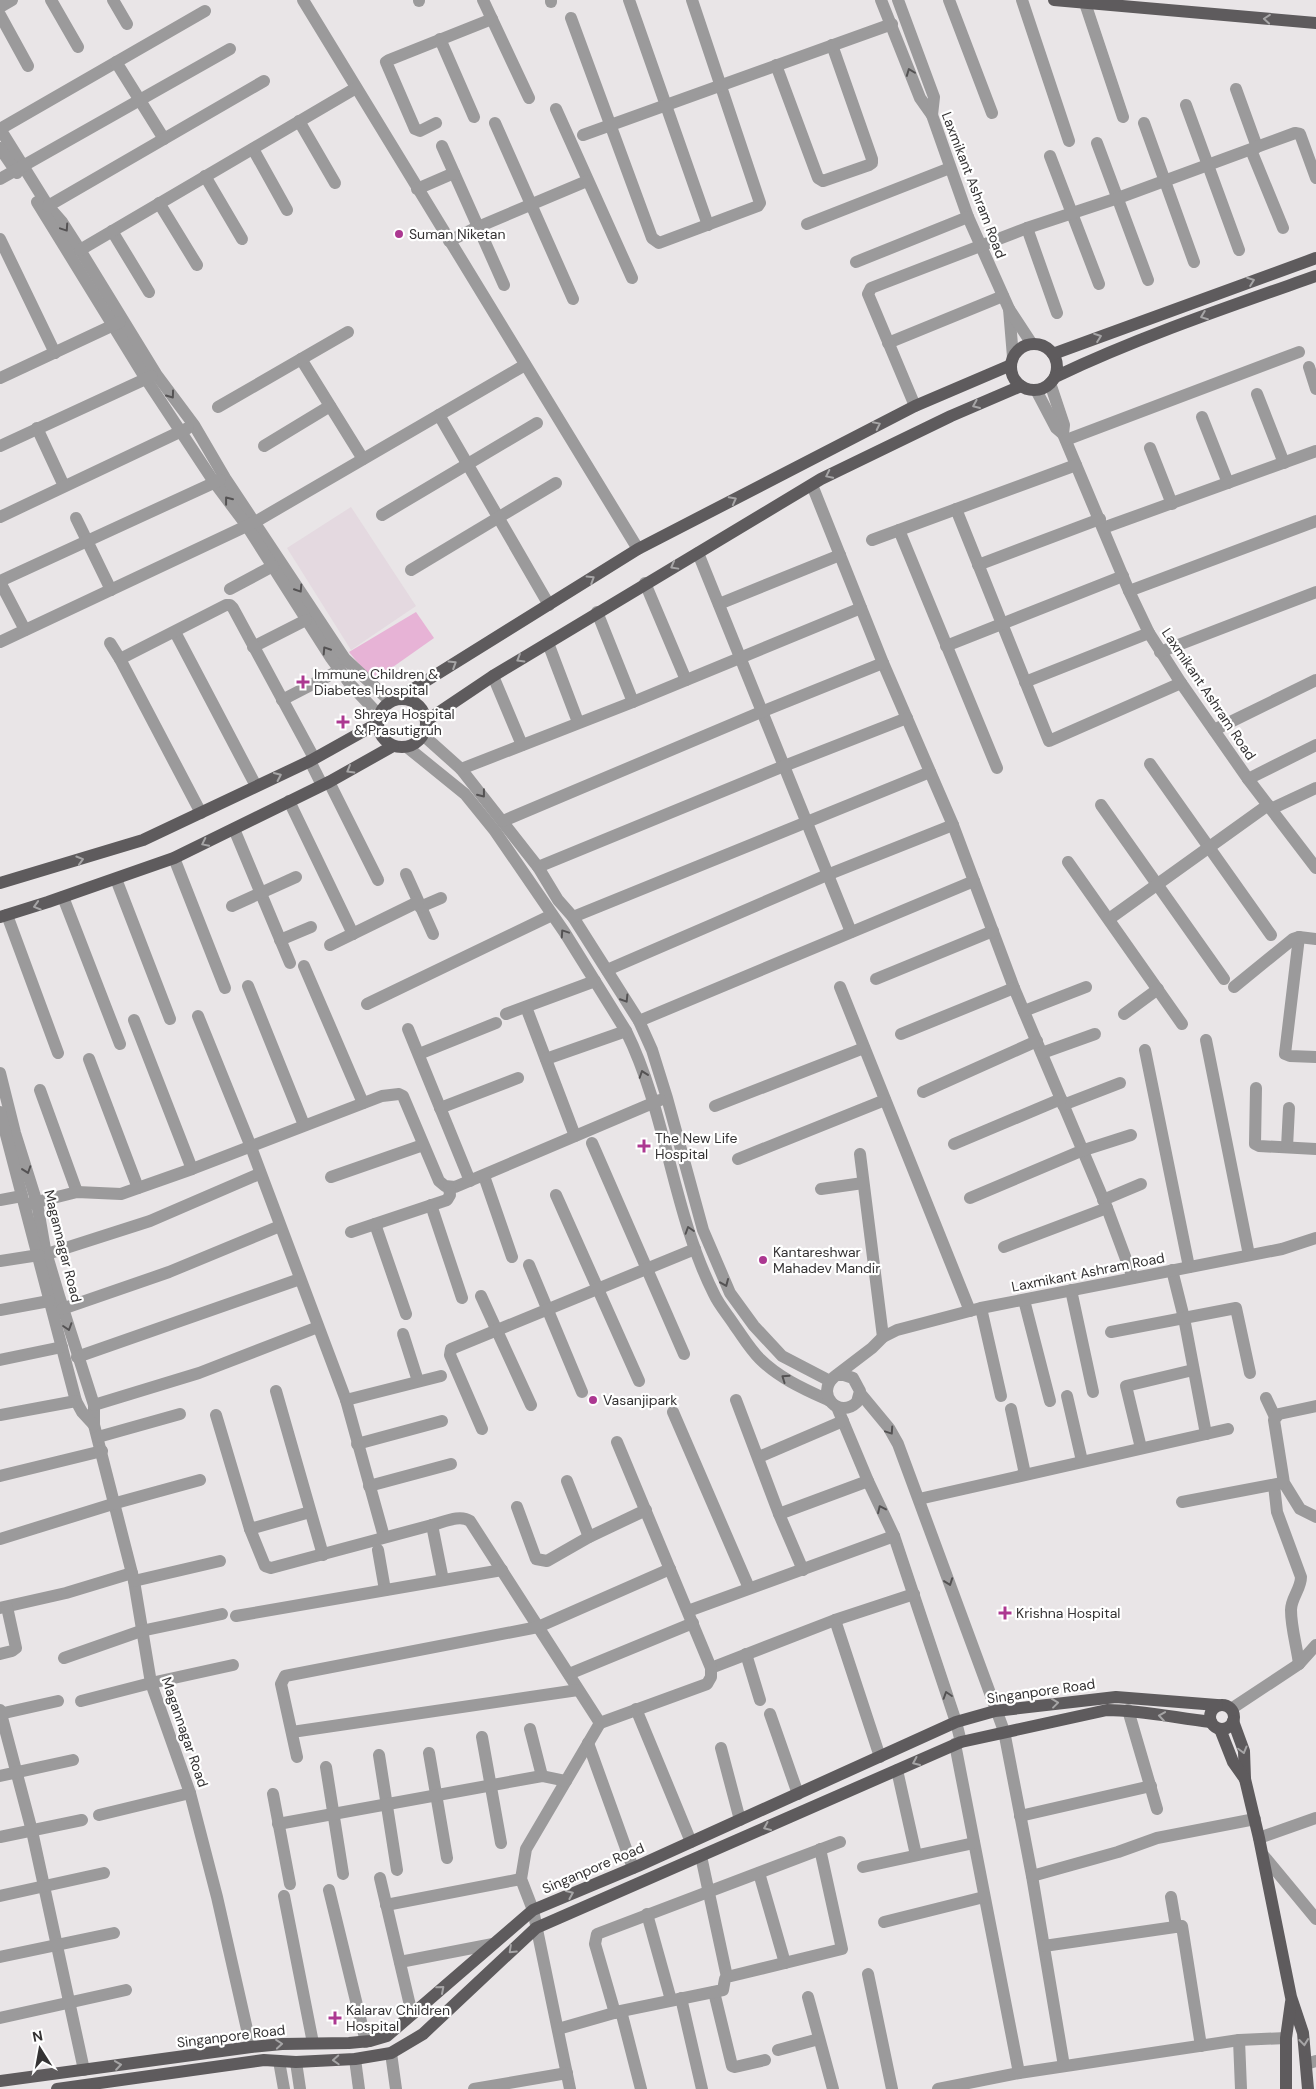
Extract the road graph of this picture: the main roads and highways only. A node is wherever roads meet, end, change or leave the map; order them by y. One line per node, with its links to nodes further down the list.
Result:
1 (1054, 0): 2 (main road, one-way to 1)
2 (1316, 23)
3 (1316, 258): 5 (main road, one-way to 3)
4 (1316, 276): 7 (main road, one-way to 7)
5 (1053, 354): 6 (main road); 7 (main road)
6 (1012, 361): 8 (main road); 9 (main road, one-way to 6)
7 (1052, 380): 8 (main road)
8 (1021, 386): 11 (main road, one-way to 11)
9 (394, 700): 10 (main road); 11 (main road)
10 (378, 719): 12 (main road); 13 (main road, one-way to 10)
11 (426, 721): 12 (main road)
12 (393, 746): 14 (main road, one-way to 14)
13 (0, 883)
14 (4, 916)
15 (1217, 1705): 16 (main road); 17 (main road); 21 (main road, Singanpore Road, one-way to 15)
16 (1232, 1715): 17 (main road); 18 (main road, one-way to 18)
17 (1215, 1725): 18 (main road); 22 (main road, Singanpore Road, one-way to 22)
18 (1245, 1779): 19 (main road)
19 (1291, 1997): 20 (main road, one-way to 20); 24 (main road)
20 (1311, 2063): 25 (main road)
21 (0, 2081)
22 (81, 2087): 23 (main road, Singanpore Road)
23 (57, 2089)
24 (1286, 2089)
25 (1308, 2089)

